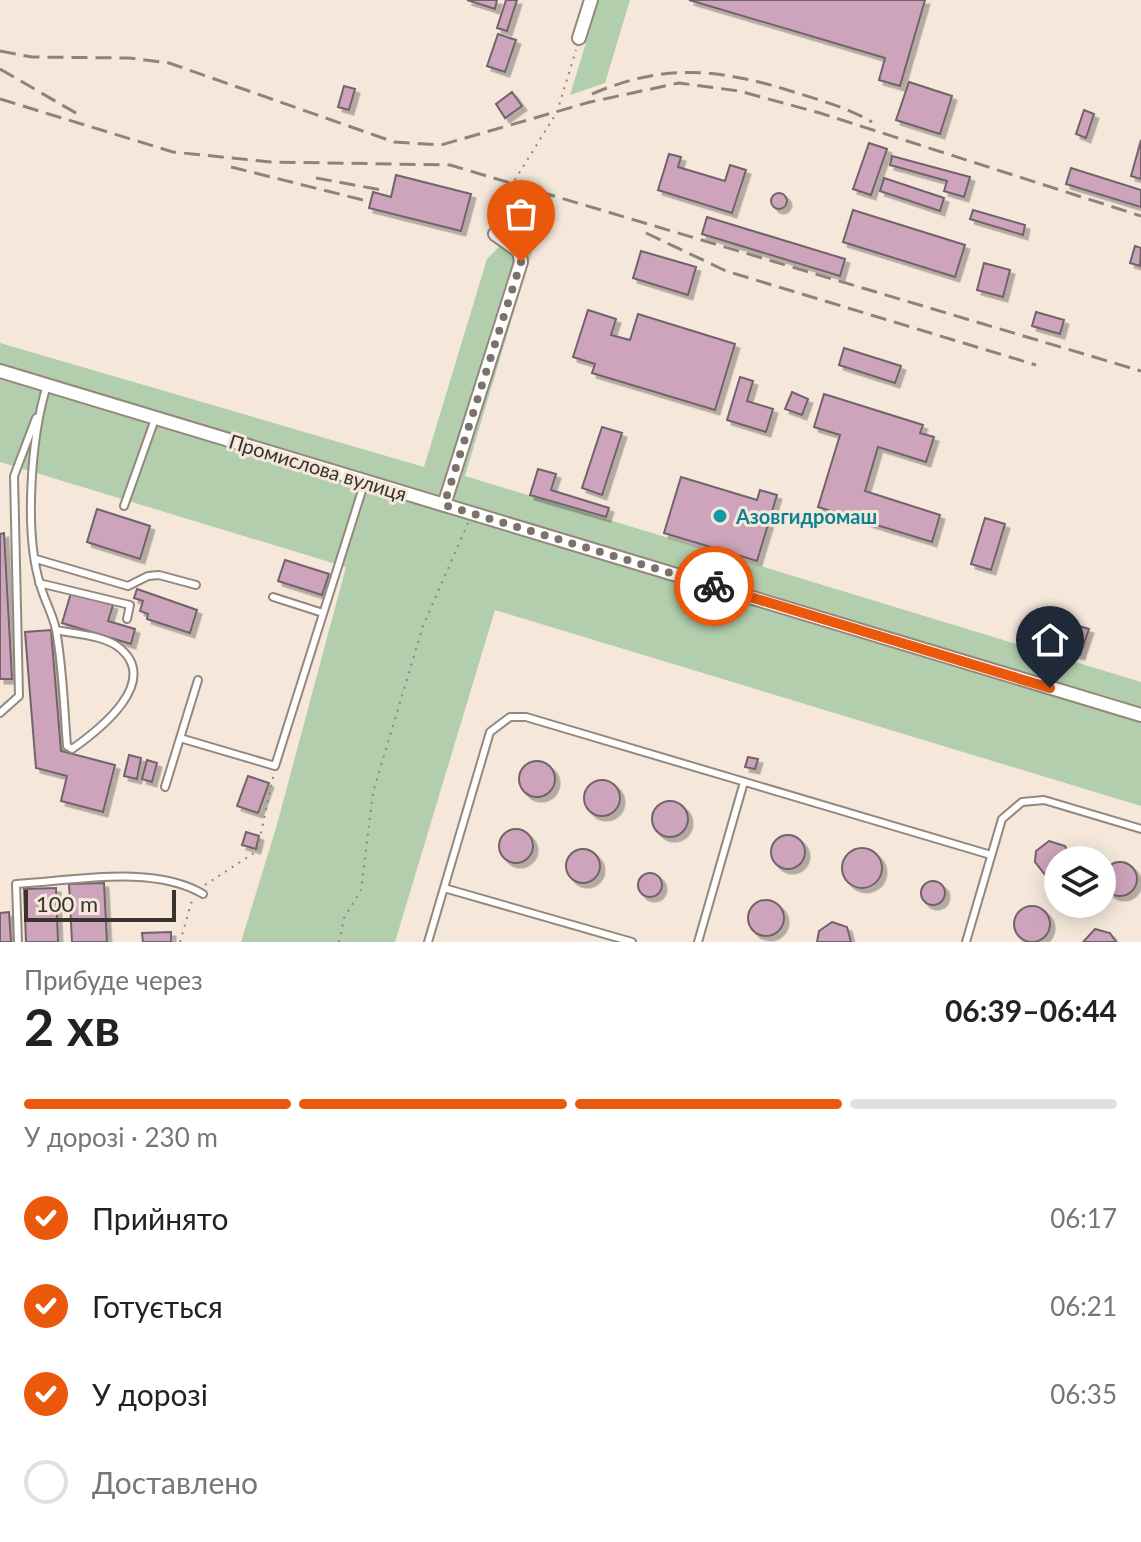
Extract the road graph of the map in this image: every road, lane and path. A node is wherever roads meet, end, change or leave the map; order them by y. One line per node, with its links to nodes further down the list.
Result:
1 (591, 0): 2 (street)
2 (579, 38): 3 (path)
3 (495, 234): 9 (street)
4 (0, 371): 5 (street, Промислова вулиця)
5 (47, 385): 6 (lane); 7 (street, Промислова вулиця)
6 (39, 411): 12 (lane); 20 (lane)
7 (155, 418): 8 (street, Промислова вулиця); 10 (lane)
8 (365, 481): 9 (street, Промислова вулиця); 16 (lane)
9 (444, 505): 11 (street, Промислова вулиця)
10 (124, 506)
11 (473, 513): 21 (street, Промислова вулиця); 32 (path)
12 (36, 559): 13 (lane); 14 (lane)
13 (39, 583): 17 (lane); 18 (lane)
14 (196, 585)
15 (273, 597): 16 (lane)
16 (323, 613): 23 (lane)
17 (127, 619)
18 (56, 630): 18 (lane)
19 (198, 680): 22 (lane)
20 (0, 713)
21 (1141, 715)
22 (180, 738): 23 (lane); 25 (lane)
23 (275, 766): 29 (path)
24 (744, 782): 27 (lane); 28 (lane); 35 (lane)
25 (165, 787)
26 (1141, 829): 27 (lane)
27 (991, 855): 36 (lane)
28 (444, 888): 33 (lane); 34 (lane)
29 (199, 892): 30 (lane); 31 (path)
30 (18, 942)
31 (180, 942)
32 (339, 942)
33 (428, 942)
34 (632, 942)
35 (698, 942)
36 (966, 942)

